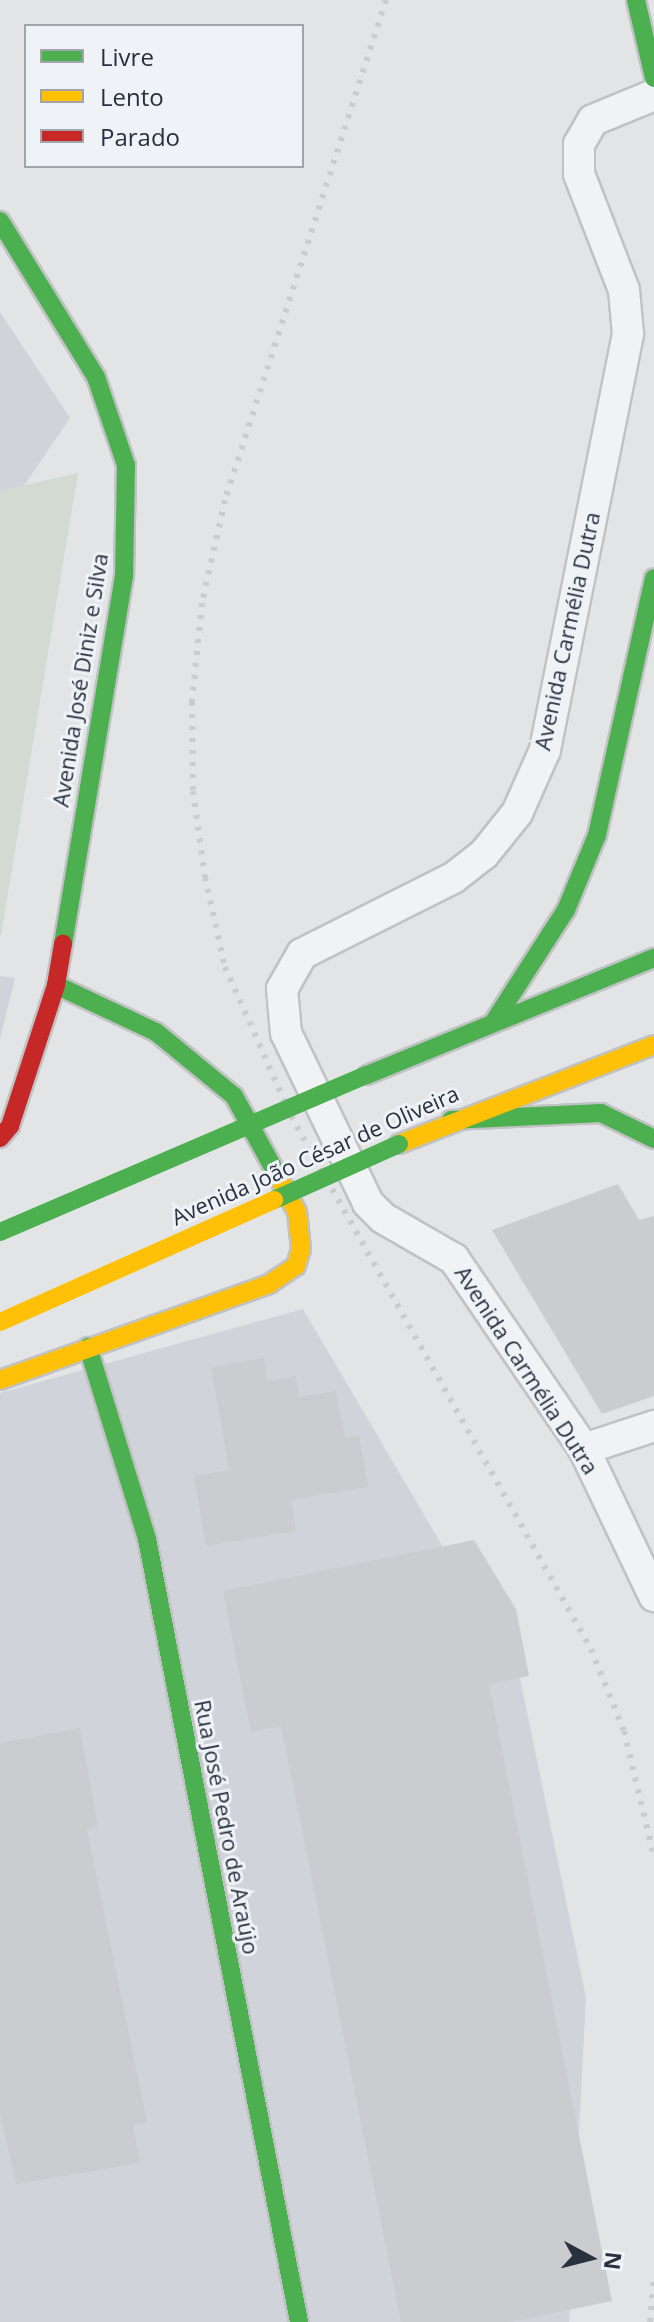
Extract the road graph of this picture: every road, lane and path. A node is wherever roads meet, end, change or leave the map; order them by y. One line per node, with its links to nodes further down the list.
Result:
1 (636, 0): 2 (main road)
2 (654, 78)
3 (654, 95): 18 (street, Avenida Carmélia Dutra)
4 (0, 221): 7 (main road, Avenida José Diniz e Silva)
5 (654, 578): 8 (main road)
6 (654, 958): 8 (main road)
7 (56, 985): 11 (main road); 15 (main road)
8 (495, 1020): 13 (main road, bridge)
9 (654, 1045): 10 (main road, Avenida João César de Oliveira)
10 (451, 1120): 12 (main road); 14 (main road, Avenida João César de Oliveira, bridge)
11 (0, 1138)
12 (654, 1139)
13 (0, 1232)
14 (0, 1322)
15 (88, 1347): 16 (main road); 20 (main road, Rua José Pedro de Araújo)
16 (0, 1380)
17 (654, 1426): 18 (street)
18 (584, 1449): 19 (street, Avenida Carmélia Dutra)
19 (654, 1596)
20 (299, 2322)

